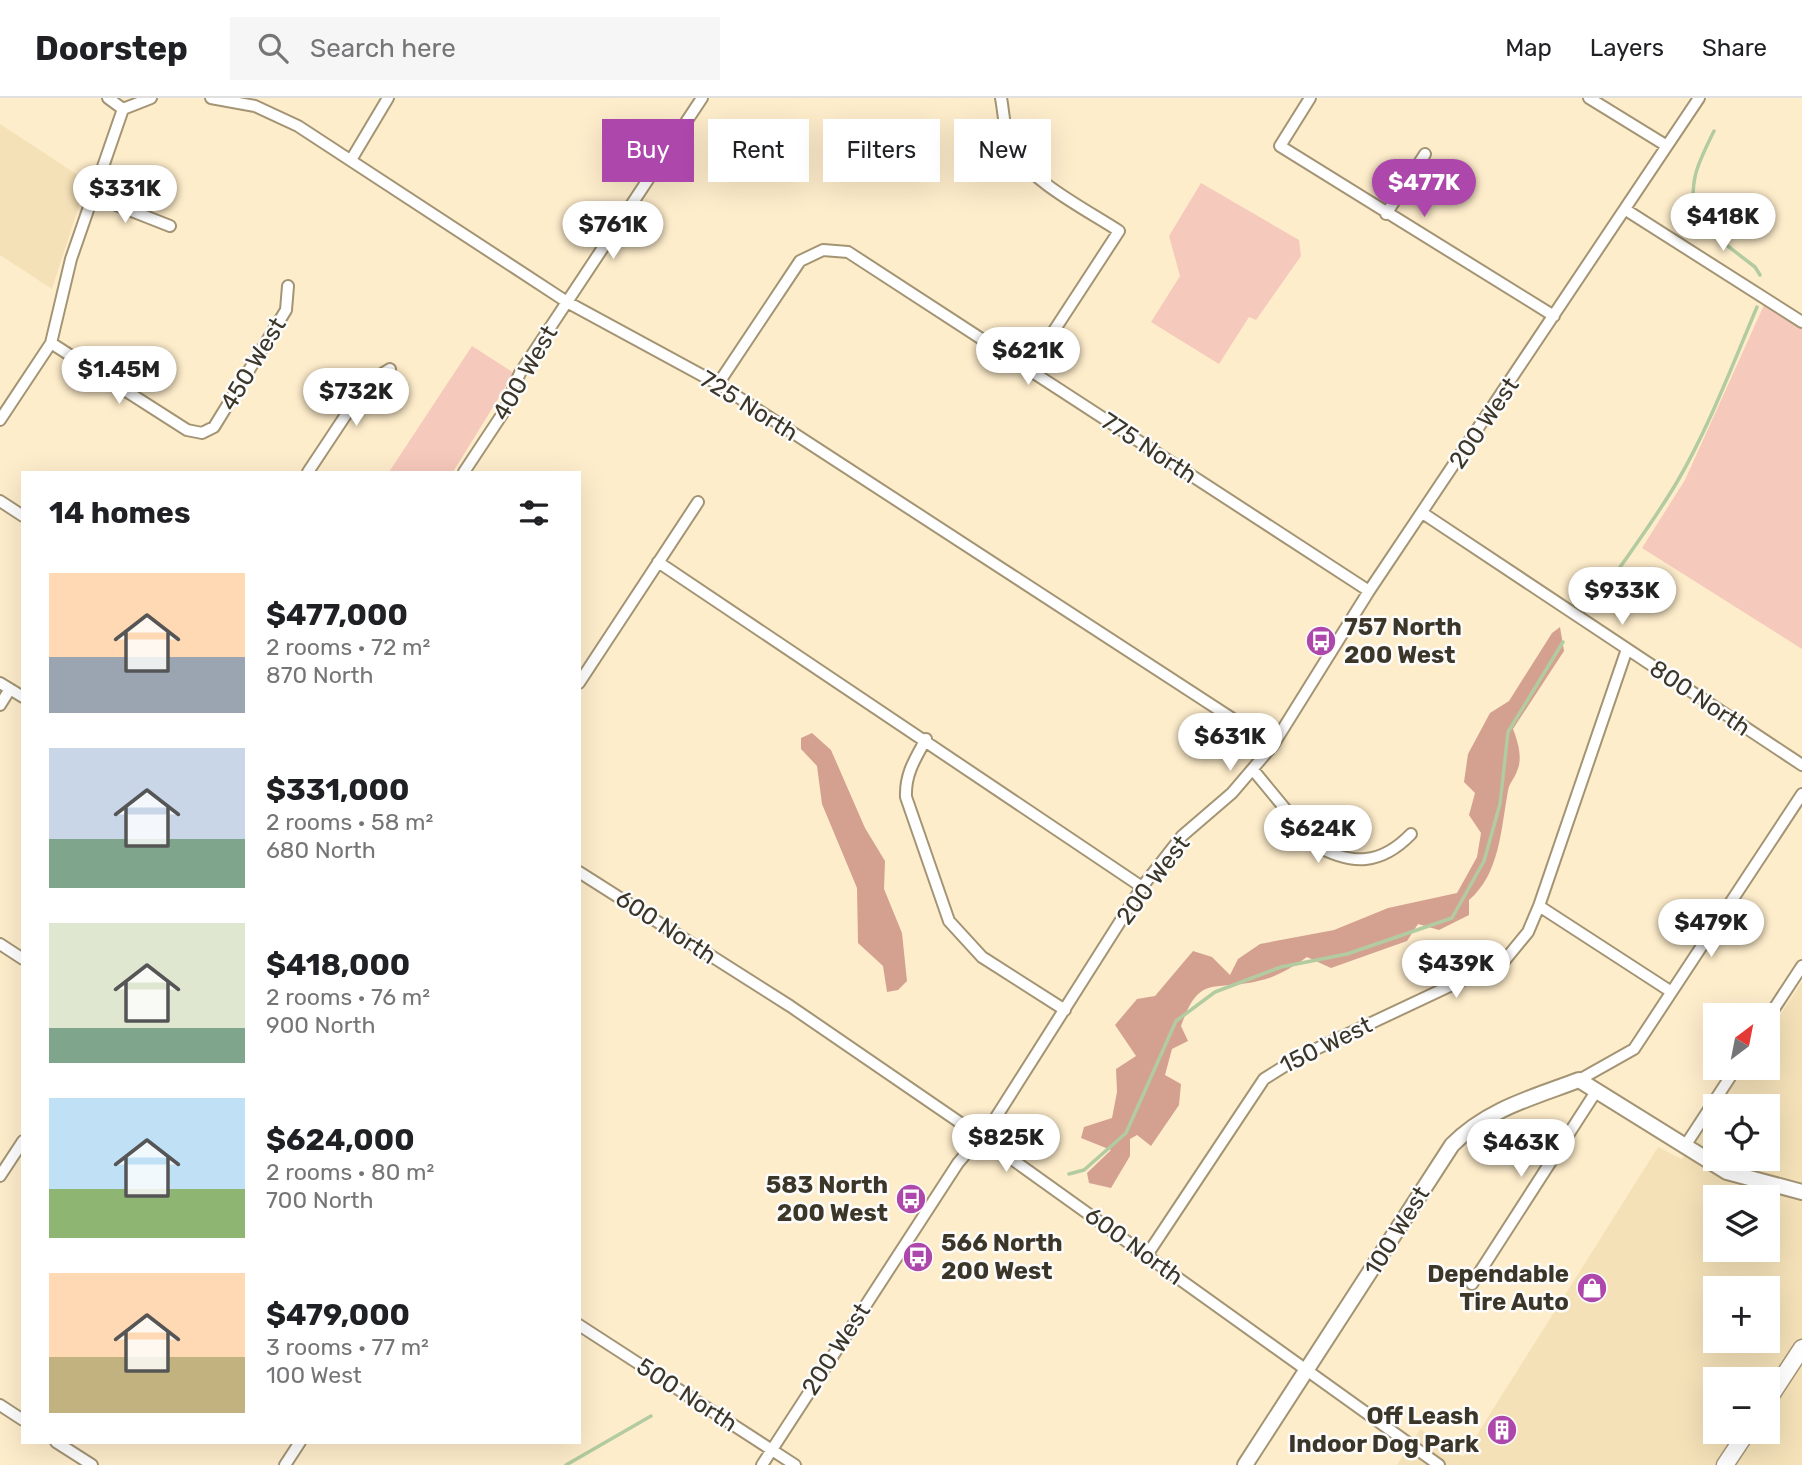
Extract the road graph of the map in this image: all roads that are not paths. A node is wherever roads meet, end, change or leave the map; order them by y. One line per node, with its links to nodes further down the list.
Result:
1 (107, 98): 10 (street)
2 (150, 98): 10 (street)
3 (211, 98): 13 (street, 725 North)
4 (388, 98): 13 (street)
5 (702, 98): 19 (street, 400 West)
6 (1001, 98): 24 (street)
7 (1310, 98): 16 (street)
8 (1589, 98): 11 (street)
9 (1699, 98): 11 (street, 200 West)
10 (123, 109): 14 (street)
11 (1667, 146): 15 (street, 200 West)
12 (1425, 154): 16 (street)
13 (351, 160): 19 (street, 725 North)
14 (91, 195): 17 (street); 22 (street)
15 (1626, 210): 20 (street, 200 West); 21 (street)
16 (1386, 214): 20 (street)
17 (170, 226)
18 (288, 286): 22 (street, 450 West)
19 (567, 302): 25 (street, 725 North); 28 (street, 400 West)
20 (1554, 316): 31 (street, 200 West)
21 (1802, 322)
22 (51, 343): 26 (street)
23 (390, 369): 27 (street)
24 (1029, 369): 25 (street, 775 North); 34 (street, 775 North)
25 (718, 384): 42 (street, 725 North)
26 (0, 420)
27 (309, 471)
28 (465, 471)
29 (0, 501): 32 (street)
30 (698, 502): 33 (street)
31 (1424, 514): 34 (street, 200 West); 35 (street, 800 North)
32 (21, 515)
33 (658, 562): 36 (street); 41 (street)
34 (1369, 592): 42 (street, 200 West)
35 (1627, 649): 43 (street, 800 North); 49 (street, 150 West)
36 (581, 680)
37 (0, 682): 38 (street)
38 (10, 689): 39 (street); 40 (street)
39 (21, 696)
40 (0, 705)
41 (926, 739): 48 (street); 55 (street)
42 (1273, 745): 44 (street, 200 West)
43 (1802, 765)
44 (1254, 771): 46 (street); 48 (street, 200 West)
45 (1802, 794): 53 (street, 100 West)
46 (1411, 834)
47 (581, 873): 59 (street, 600 North)
48 (1142, 887): 55 (street, 200 West)
49 (1539, 906): 53 (street); 64 (street, 150 West)
50 (0, 944): 51 (street)
51 (21, 958)
52 (1802, 966): 54 (street)
53 (1670, 991): 56 (street, 100 West)
54 (1778, 1003)
55 (1065, 1010): 59 (street, 200 West)
56 (1579, 1080): 58 (street); 68 (street, 100 West)
57 (1727, 1080): 61 (street)
58 (1597, 1090): 61 (street); 65 (street)
59 (981, 1137): 64 (street, 600 North); 75 (street, 200 West)
60 (21, 1144): 62 (street)
61 (1685, 1146): 63 (street)
62 (0, 1176)
63 (1802, 1192)
64 (1147, 1255): 68 (street, 600 North)
65 (1472, 1283)
66 (581, 1326): 75 (street, 500 North)
67 (1802, 1348): 69 (main road)
68 (1307, 1373): 80 (street, 100 West); 81 (street, 600 North)
69 (1780, 1382)
70 (0, 1405): 71 (street)
71 (21, 1419)
72 (59, 1444): 76 (street)
73 (299, 1444): 77 (street)
74 (1739, 1444): 82 (main road)
75 (772, 1450): 78 (street, 200 West); 79 (street, 500 North)
76 (92, 1465)
77 (285, 1465)
78 (762, 1465)
79 (795, 1465)
80 (1245, 1465)
81 (1439, 1465)
82 (1725, 1465)

